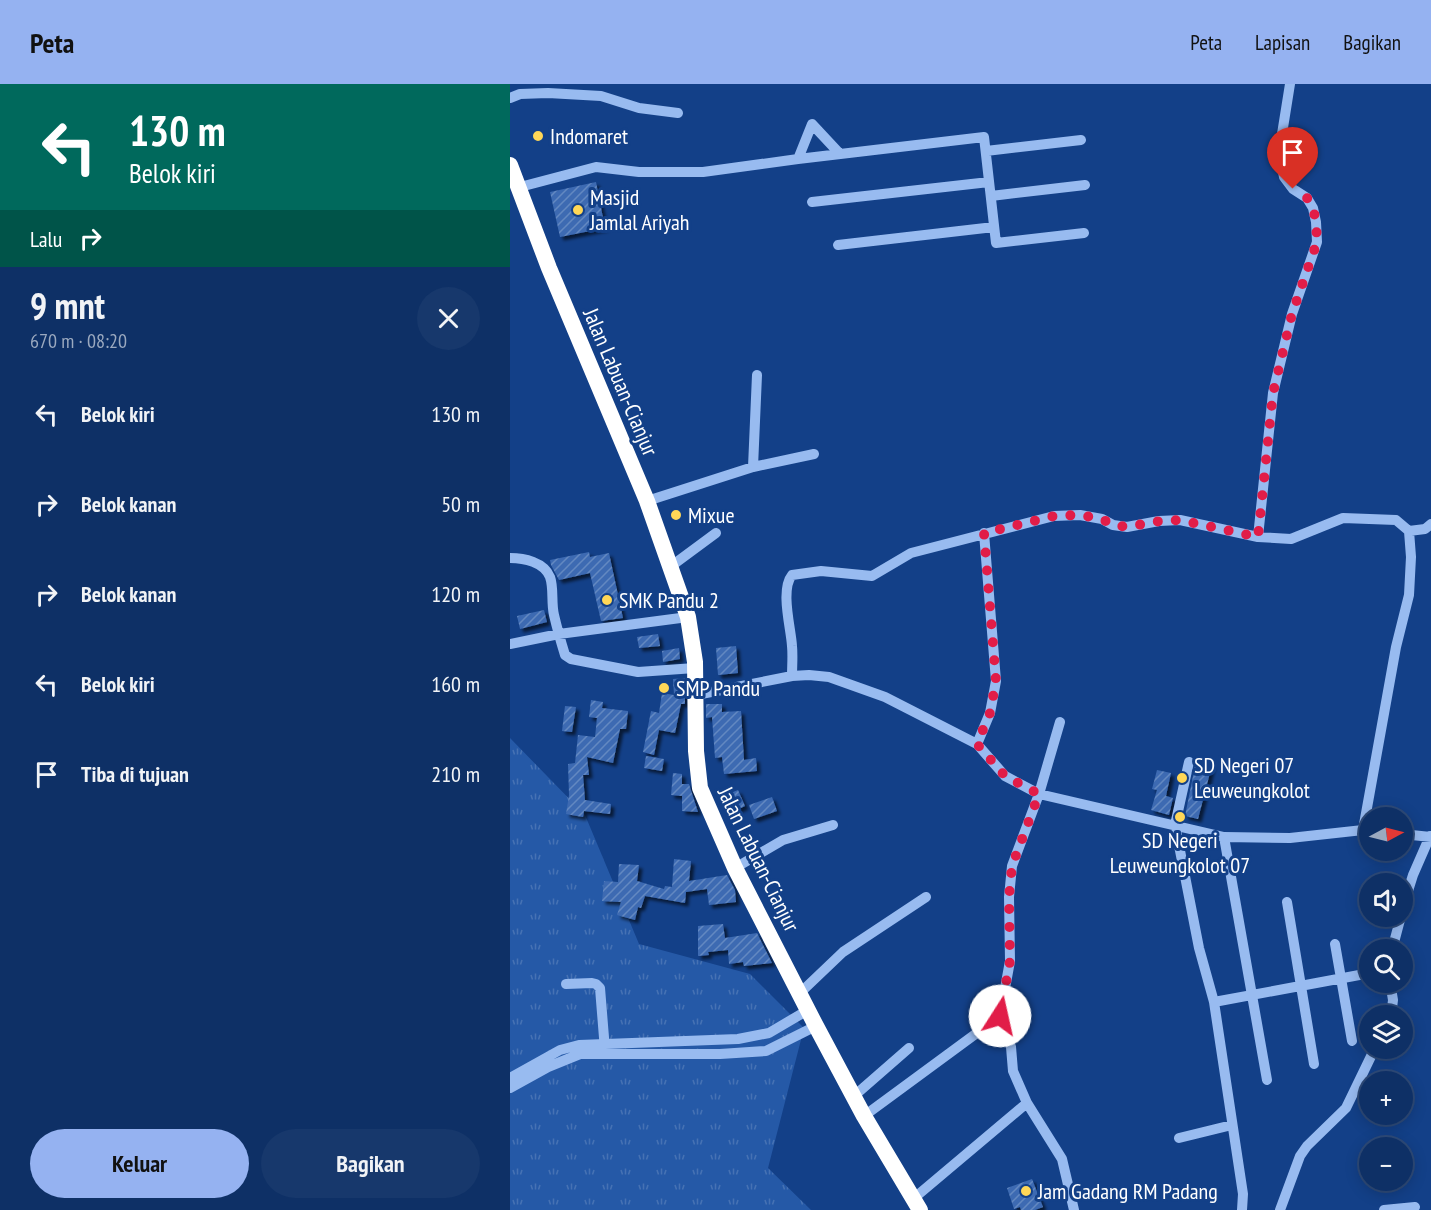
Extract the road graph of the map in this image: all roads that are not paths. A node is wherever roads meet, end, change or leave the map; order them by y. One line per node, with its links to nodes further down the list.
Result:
1 (1290, 84): 25 (street)
2 (510, 98): 3 (street)
3 (678, 113)
4 (1081, 140): 5 (street)
5 (986, 151): 6 (street); 9 (street)
6 (840, 154): 7 (street); 7 (street)
7 (798, 159): 11 (street)
8 (510, 165): 11 (highway, Jalan Labuan-Cianjur)
9 (989, 182): 12 (street); 13 (street)
10 (1085, 185): 12 (street)
11 (520, 187): 20 (highway, Jalan Labuan-Cianjur)
12 (991, 196): 14 (street)
13 (812, 202)
14 (994, 227): 15 (street); 16 (street)
15 (1084, 233)
16 (838, 245)
17 (757, 375): 19 (street)
18 (814, 454): 19 (street)
19 (753, 467): 20 (street)
20 (647, 501): 27 (highway, Jalan Labuan-Cianjur)
21 (1431, 524): 22 (street)
22 (1409, 531): 25 (street); 38 (street)
23 (716, 533): 27 (street)
24 (984, 533): 25 (street); 32 (street); 35 (street)
25 (1258, 537)
26 (510, 558): 29 (street)
27 (670, 567): 28 (highway, Jalan Labuan-Cianjur)
28 (688, 617): 29 (street); 31 (highway, Jalan Labuan-Cianjur)
29 (559, 634): 30 (street); 31 (street)
30 (510, 644)
31 (695, 668): 33 (highway, Jalan Labuan-Cianjur)
32 (792, 676): 33 (street); 35 (street)
33 (696, 695): 45 (highway, Jalan Labuan-Cianjur)
34 (1060, 722): 37 (street)
35 (977, 744): 37 (street)
36 (1189, 762): 40 (street)
37 (1039, 794): 40 (street); 58 (street)
38 (1370, 807)
39 (833, 825): 45 (street)
40 (1175, 825): 44 (street); 56 (street)
41 (1359, 831): 44 (street)
42 (1413, 835): 43 (street)
43 (1430, 836): 46 (street)
44 (1224, 837): 55 (street)
45 (735, 868): 54 (highway, Jalan Labuan-Cianjur)
46 (1413, 875)
47 (926, 897): 54 (street)
48 (1287, 902): 53 (street)
49 (1335, 944): 51 (street)
50 (1359, 975): 51 (street)
51 (1342, 978): 53 (street); 60 (street)
52 (566, 984): 61 (street)
53 (1300, 986): 55 (street); 64 (street)
54 (800, 993): 57 (highway, Jalan Labuan-Cianjur)
55 (1252, 995): 56 (street); 66 (street)
56 (1214, 1002): 71 (street)
57 (808, 1010): 59 (highway, Jalan Labuan-Cianjur); 61 (street)
58 (1000, 1016): 69 (street); 70 (street)
59 (816, 1026): 61 (street); 68 (highway, Jalan Labuan-Cianjur)
60 (1352, 1041)
61 (605, 1048): 65 (street); 67 (street)
62 (909, 1048): 68 (street)
63 (1370, 1059): 77 (street)
64 (1314, 1064)
65 (510, 1078)
66 (1267, 1080)
67 (510, 1088)
68 (854, 1096): 70 (highway, Jalan Labuan-Cianjur)
69 (1027, 1103): 73 (street); 75 (street)
70 (864, 1116): 73 (highway, Jalan Labuan-Cianjur)
71 (1232, 1125): 72 (street); 76 (street)
72 (1179, 1138)
73 (916, 1205)
74 (1415, 1207): 78 (street)
75 (1074, 1210)
76 (1242, 1210)
77 (1280, 1210)
78 (1384, 1210)

